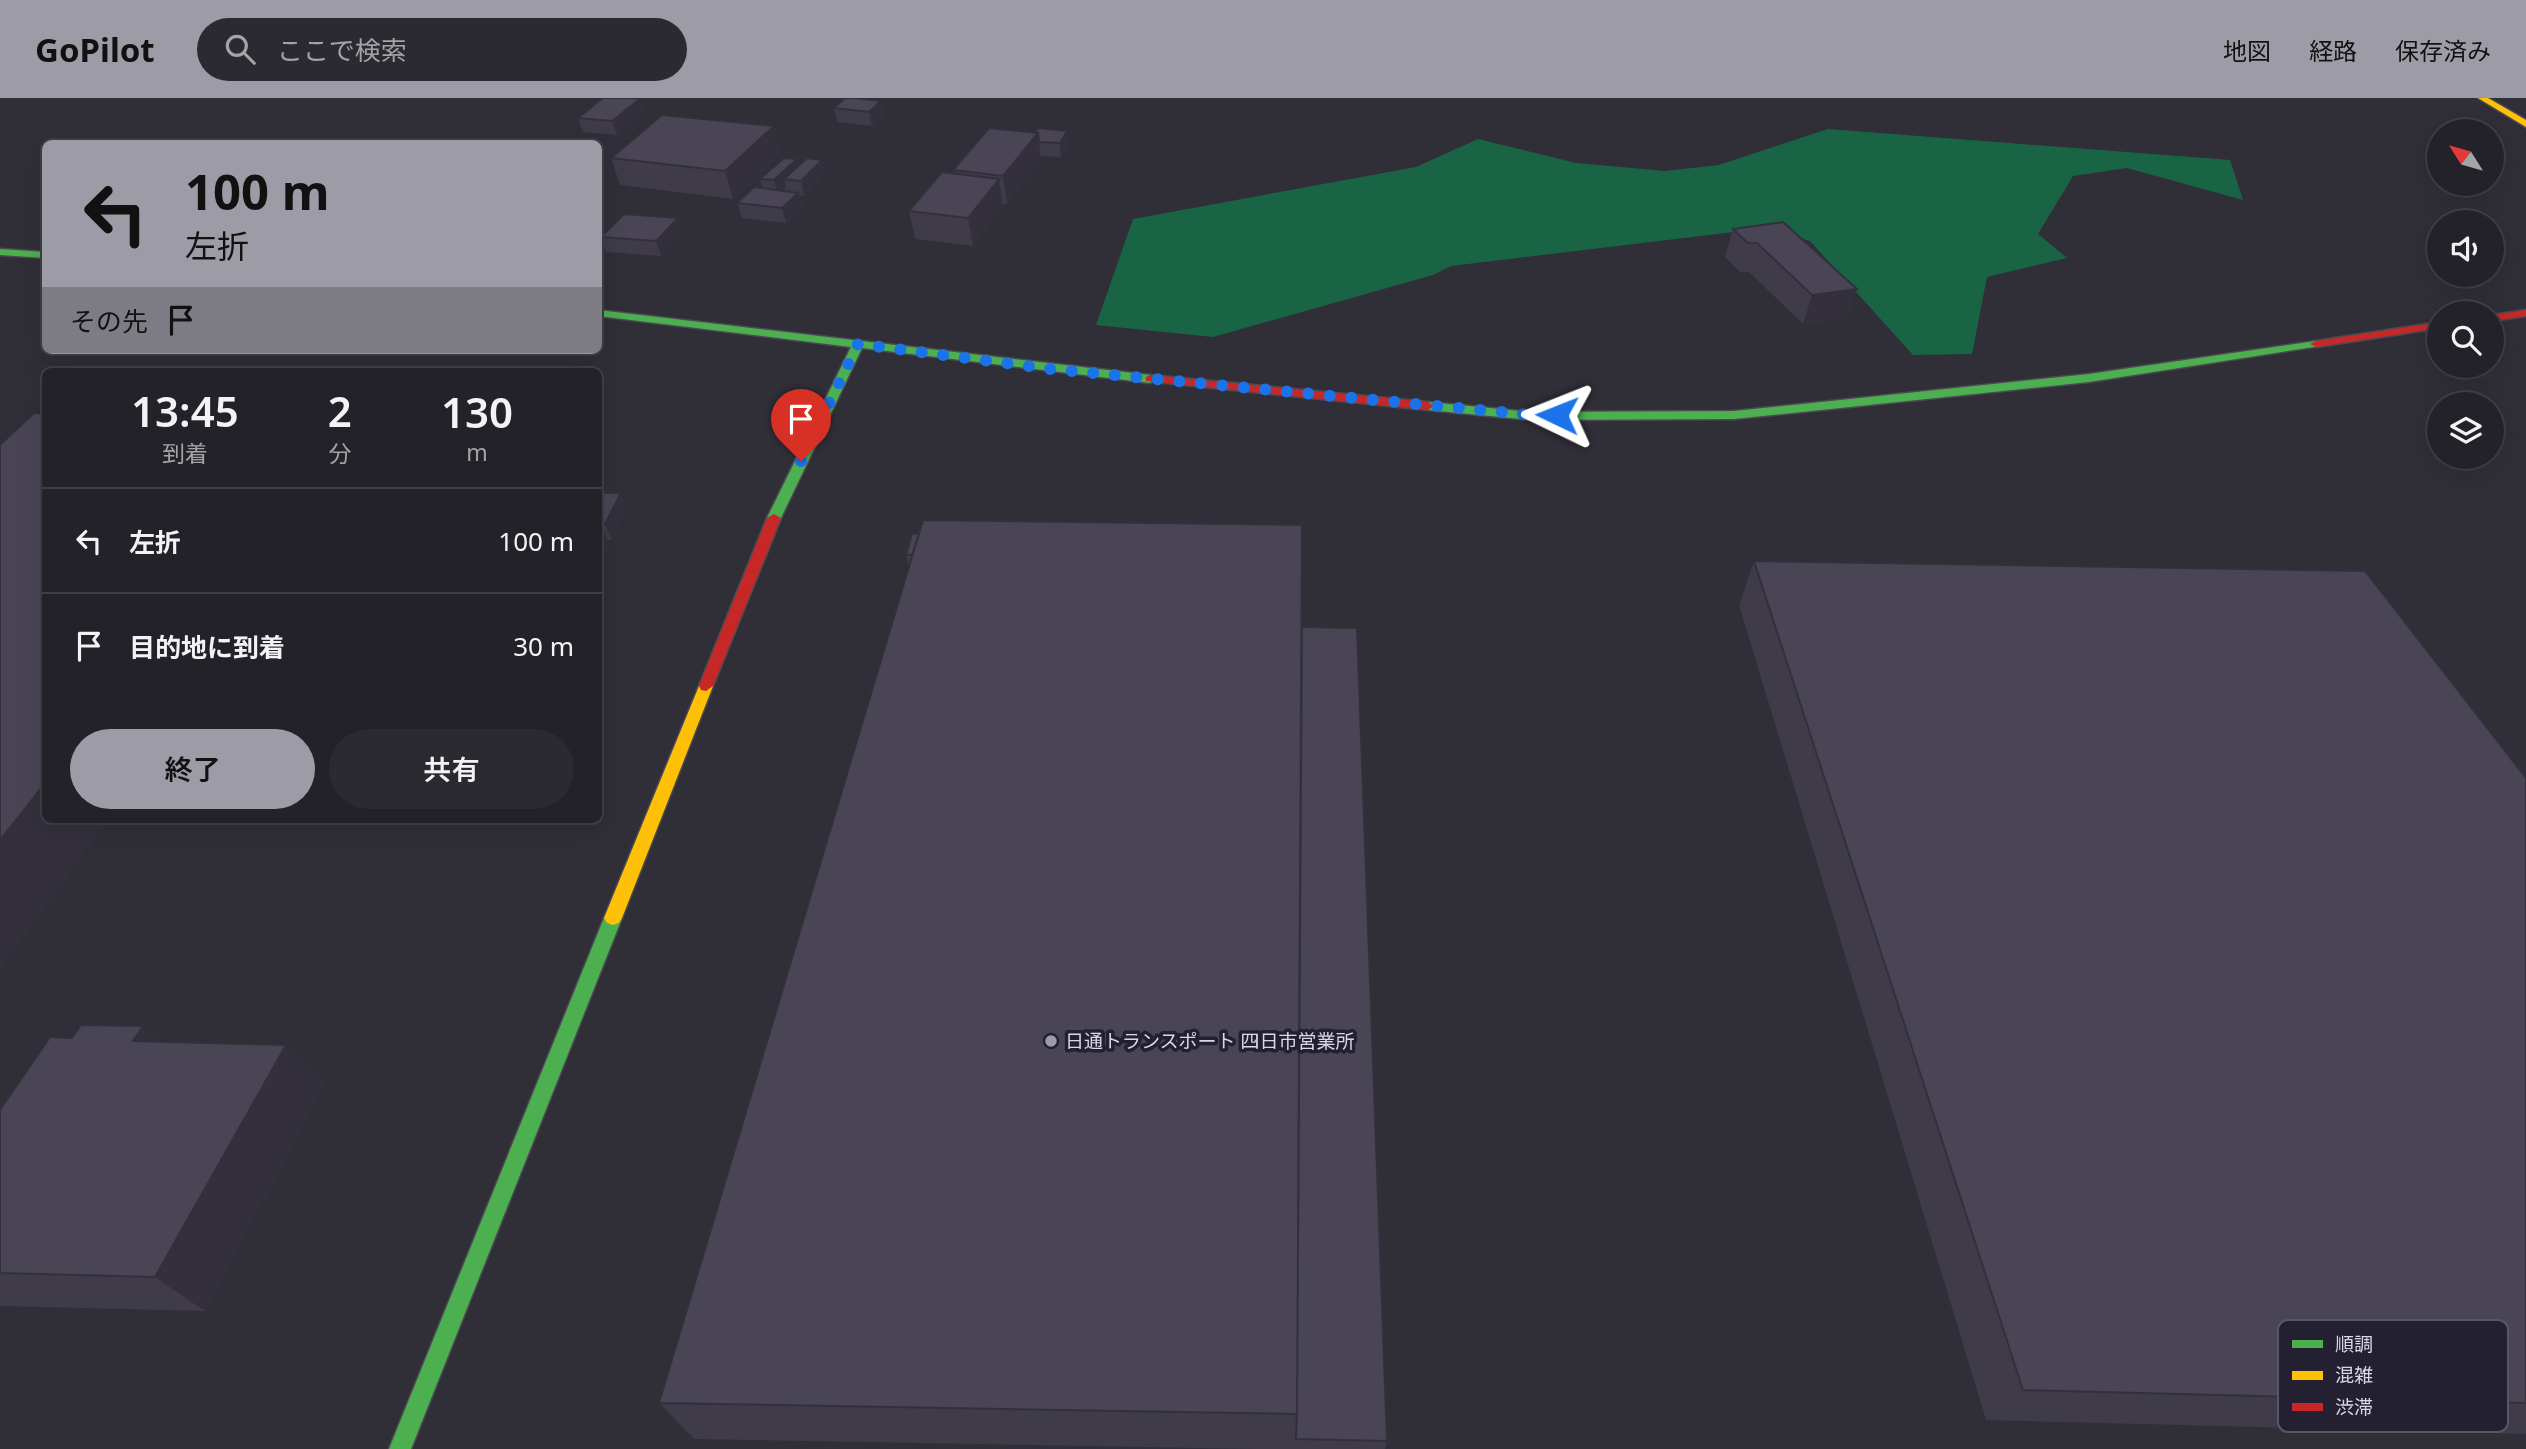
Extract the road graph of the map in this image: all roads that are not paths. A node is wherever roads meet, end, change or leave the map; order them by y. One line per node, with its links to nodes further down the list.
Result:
1 (2482, 98): 2 (street)
2 (2526, 124)
3 (0, 252): 4 (street)
4 (42, 255)
5 (602, 313): 9 (street)
6 (2526, 313): 7 (street)
7 (2504, 316)
8 (2427, 328): 9 (street)
9 (858, 344): 10 (street)
10 (400, 1449)

